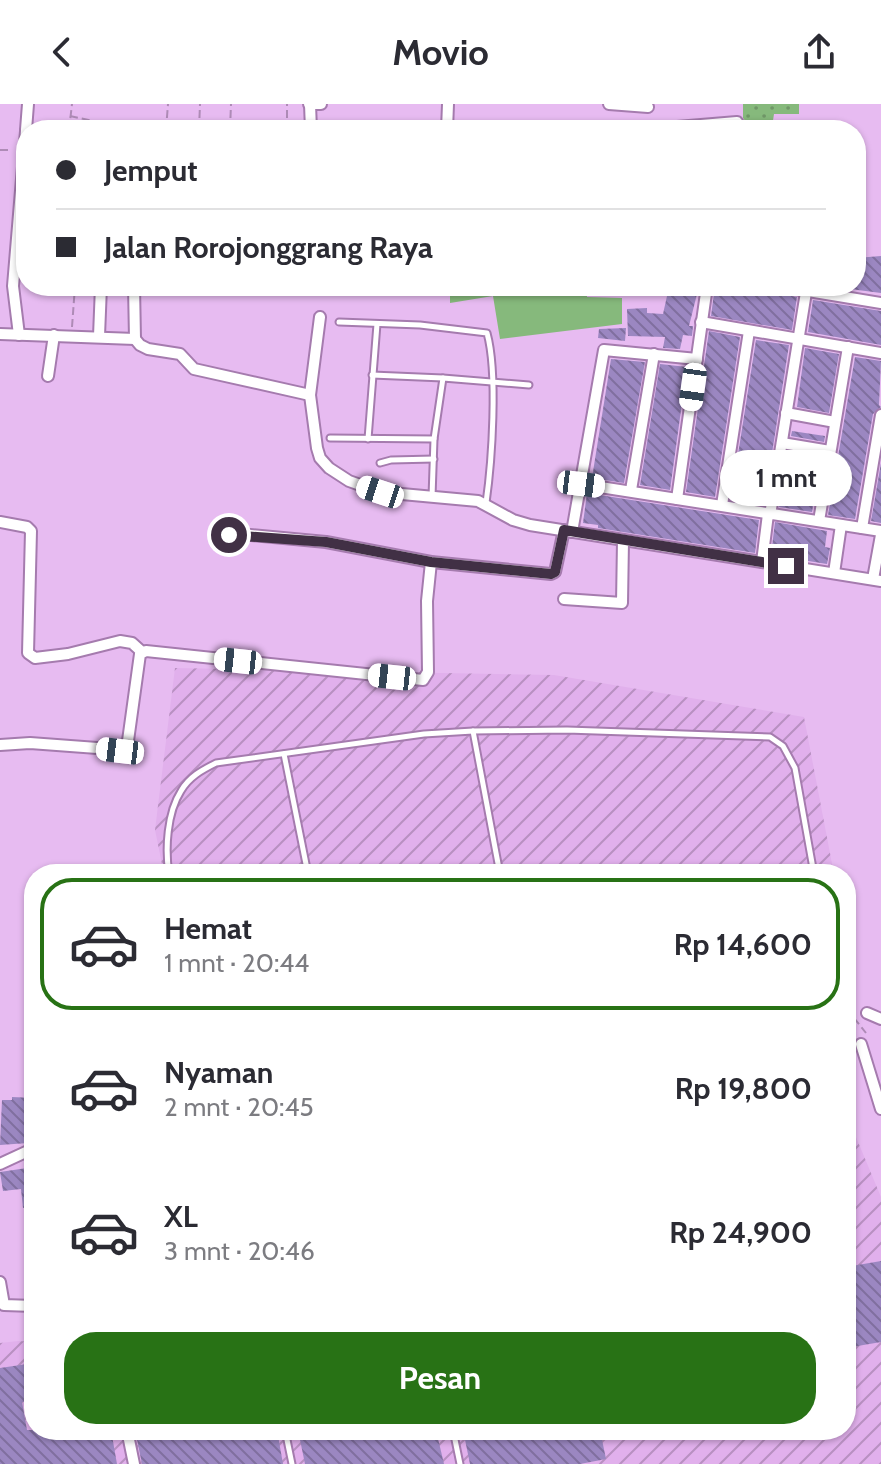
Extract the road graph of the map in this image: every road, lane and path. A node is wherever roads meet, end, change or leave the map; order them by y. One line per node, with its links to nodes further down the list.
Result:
1 (72, 104): 6 (path)
2 (309, 104): 3 (street)
3 (321, 104)
4 (609, 104): 5 (street)
5 (647, 106)
6 (70, 116): 7 (path); 8 (path)
7 (70, 120)
8 (87, 120)
9 (16, 224): 23 (street)
10 (74, 296): 25 (path)
11 (101, 296): 26 (street)
12 (134, 296): 27 (street)
13 (705, 296): 19 (street)
14 (806, 296): 28 (street)
15 (846, 296): 16 (street)
16 (881, 303)
17 (320, 317): 38 (street)
18 (339, 322): 20 (lane)
19 (701, 322): 21 (street); 32 (street)
20 (377, 324): 33 (lane); 36 (lane)
21 (749, 331): 28 (street); 54 (street)
22 (0, 334): 23 (street)
23 (19, 335): 24 (street)
24 (54, 335): 25 (street); 34 (street)
25 (72, 336): 26 (street)
26 (99, 336): 27 (street)
27 (135, 339): 38 (street)
28 (798, 339): 29 (street); 39 (street)
29 (848, 347): 30 (street); 41 (street)
30 (881, 353)
31 (654, 354): 32 (street); 49 (street); 50 (street)
32 (697, 359): 52 (street)
33 (372, 375): 35 (lane); 43 (lane)
34 (48, 376)
35 (443, 378): 36 (lane); 44 (lane)
36 (492, 383): 37 (lane); 53 (lane)
37 (529, 385)
38 (310, 395): 51 (street)
39 (786, 413): 41 (street); 45 (street)
40 (881, 415): 59 (street)
41 (835, 422): 46 (street)
42 (330, 438): 43 (lane)
43 (368, 439): 44 (lane)
44 (434, 439): 47 (lane)
45 (782, 443): 46 (street); 55 (street)
46 (830, 451): 56 (street)
47 (434, 459): 48 (lane); 51 (lane)
48 (380, 463)
49 (581, 484): 50 (street); 60 (street)
50 (631, 490): 52 (street)
51 (432, 498): 53 (street)
52 (677, 499): 54 (street)
53 (486, 504): 60 (street)
54 (722, 505): 55 (street)
55 (769, 514): 56 (street); 65 (street)
56 (819, 521): 58 (street)
57 (0, 522): 69 (street)
58 (841, 525): 59 (street); 66 (street)
59 (862, 528): 62 (street)
60 (568, 531): 63 (street); 64 (street)
61 (218, 532): 64 (street)
62 (881, 533): 67 (street)
63 (623, 541): 65 (street); 68 (street)
64 (431, 562): 69 (street)
65 (762, 562): 66 (street)
66 (834, 573): 67 (street)
67 (877, 580)
68 (564, 599)
69 (142, 652): 71 (street)
70 (473, 731): 72 (lane); 75 (lane); 76 (lane)
71 (0, 745)
72 (284, 754): 73 (lane); 74 (lane)
73 (169, 864)
74 (306, 864)
75 (498, 864)
76 (812, 864)
77 (867, 1013): 78 (street)
78 (881, 1019)
79 (861, 1044): 80 (street)
80 (881, 1109)
81 (24, 1153): 82 (street)
82 (0, 1164)
83 (0, 1282): 84 (street)
84 (24, 1306)
85 (129, 1440): 88 (street)
86 (287, 1440): 89 (lane)
87 (455, 1440): 90 (lane)
88 (134, 1464)
89 (292, 1464)
90 (460, 1464)

